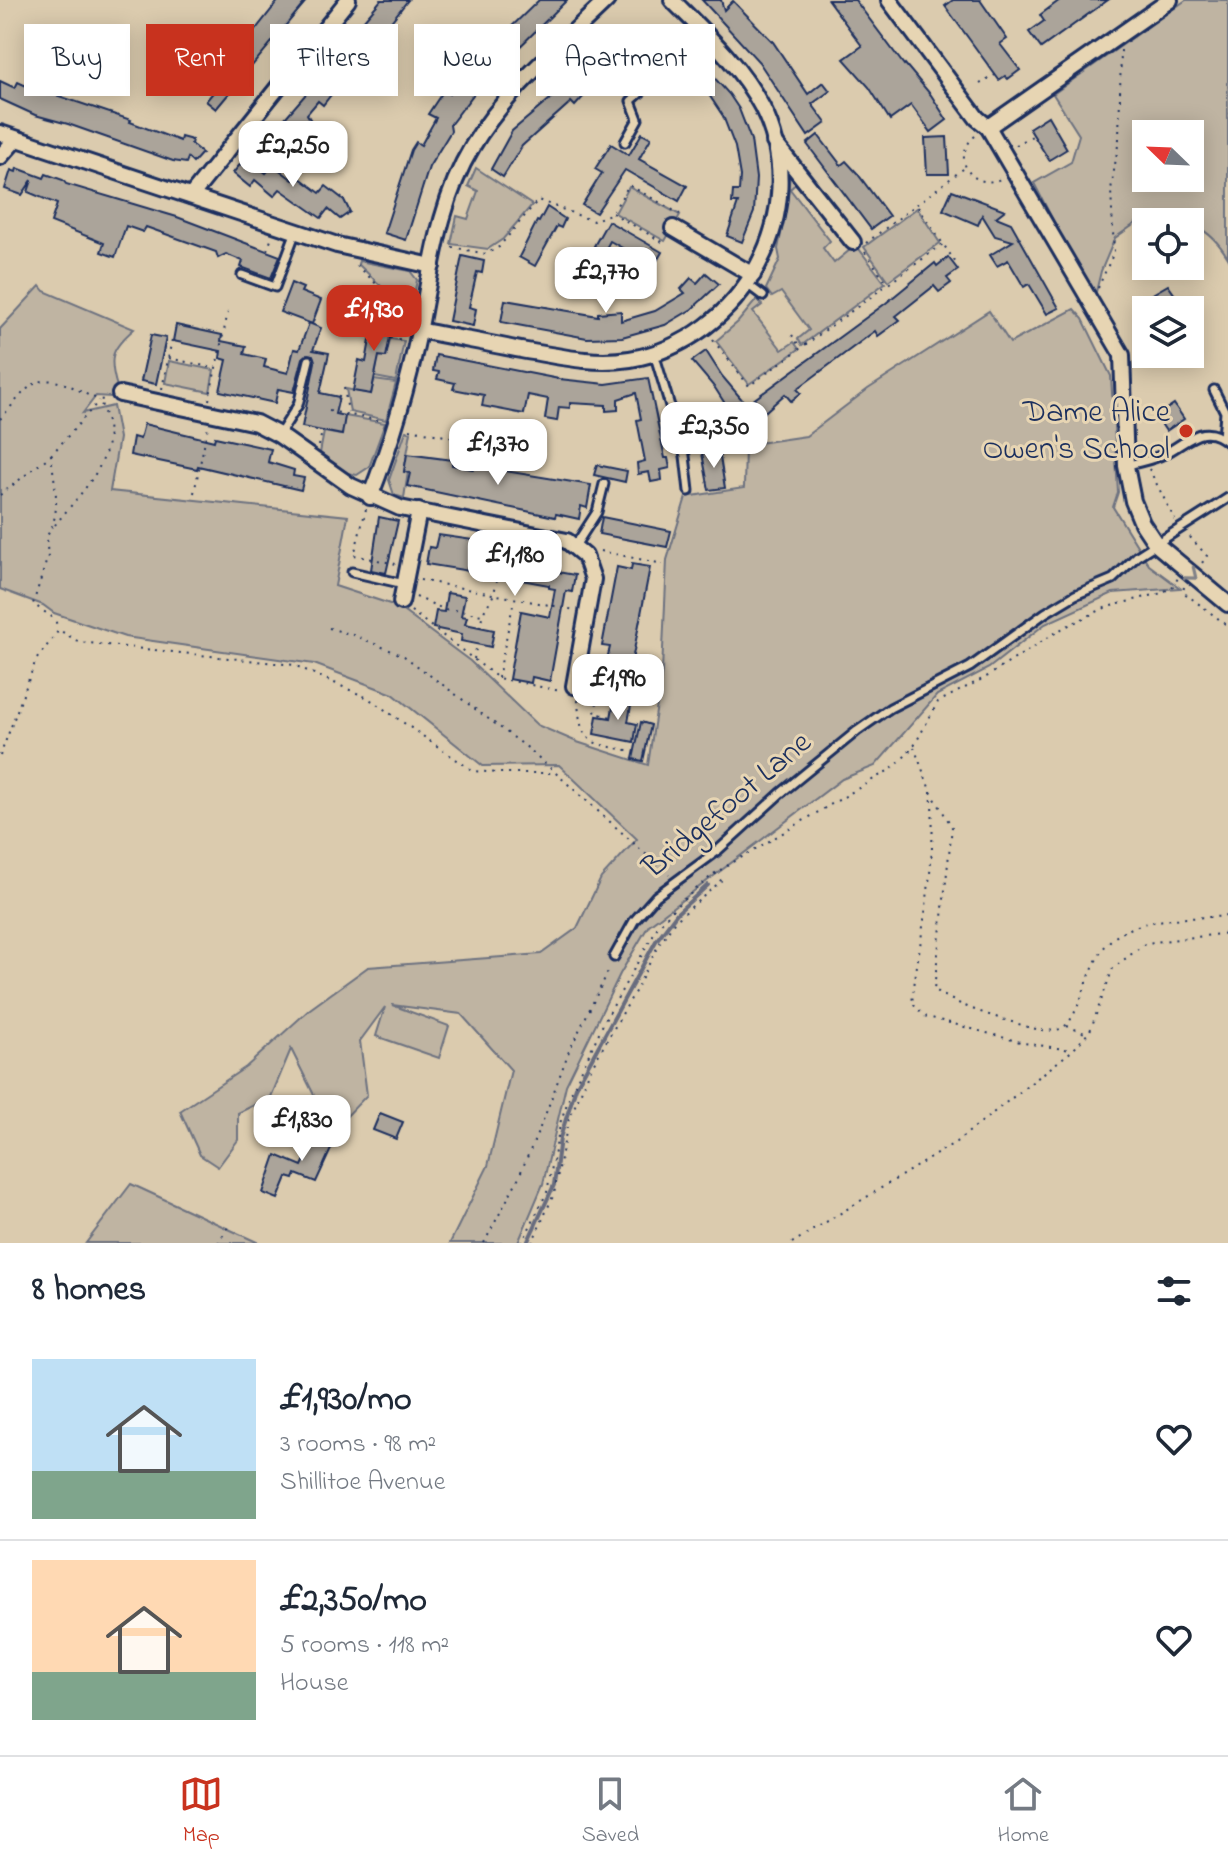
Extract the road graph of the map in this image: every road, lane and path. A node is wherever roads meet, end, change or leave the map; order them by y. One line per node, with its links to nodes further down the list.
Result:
1 (348, 0): 22 (street)
2 (607, 0): 29 (street)
3 (672, 0): 6 (street)
4 (889, 0): 12 (street)
5 (1170, 0): 7 (street)
6 (696, 24)
7 (1122, 33): 12 (street); 38 (path)
8 (715, 44): 16 (street)
9 (995, 75): 10 (path)
10 (980, 84)
11 (637, 96): 17 (lane)
12 (984, 130): 20 (path); 64 (street)
13 (0, 133): 15 (street)
14 (1034, 135): 18 (path)
15 (16, 139): 19 (street); 22 (street)
16 (774, 141): 28 (street); 36 (street)
17 (625, 142)
18 (1008, 150)
19 (0, 157)
20 (967, 166): 21 (path); 23 (path)
21 (1005, 177)
22 (191, 196): 26 (street)
23 (917, 206): 30 (path); 37 (path)
24 (612, 213): 25 (path); 25 (path); 29 (path)
25 (673, 228): 36 (street)
26 (296, 231): 33 (street); 35 (lane)
27 (272, 238): 31 (path)
28 (853, 242)
29 (435, 243): 33 (street)
30 (943, 244): 34 (path); 37 (path)
31 (267, 250)
32 (353, 261): 41 (path)
33 (432, 266): 41 (street)
34 (958, 266)
35 (242, 275)
36 (750, 280): 39 (lane); 42 (street)
37 (888, 283): 45 (path)
38 (1098, 287)
39 (763, 296)
40 (228, 312): 49 (path)
41 (420, 328): 46 (street); 59 (street)
42 (704, 328): 45 (path); 46 (street)
43 (792, 335): 45 (path)
44 (172, 339): 47 (path)
45 (801, 348)
46 (654, 353): 66 (lane)
47 (168, 358): 49 (path); 54 (path)
48 (309, 360): 60 (lane)
49 (216, 368): 56 (path)
50 (344, 388): 57 (path)
51 (1214, 390): 61 (lane)
52 (120, 394): 54 (street)
53 (100, 400): 58 (path); 63 (path); 73 (path)
54 (159, 402): 56 (street)
55 (329, 411): 57 (path)
56 (209, 412): 60 (street); 67 (path)
57 (347, 414): 59 (path)
58 (0, 419)
59 (397, 425): 62 (path); 69 (street)
60 (279, 435): 69 (street)
61 (1226, 441): 64 (lane)
62 (499, 447)
63 (51, 455): 68 (path); 73 (path)
64 (1126, 466): 76 (street)
65 (604, 484): 77 (lane)
66 (689, 491)
67 (194, 493)
68 (0, 495)
69 (370, 497): 71 (street)
70 (1228, 498): 76 (lane, Bridgefoot Lane)
71 (419, 511): 74 (street); 81 (street)
72 (363, 515): 81 (path)
73 (55, 525): 92 (path)
74 (507, 527): 77 (street); 82 (path)
75 (1186, 533): 79 (path)
76 (1156, 544): 79 (street); 107 (lane, Bridgefoot Lane)
77 (580, 551): 78 (path); 87 (street)
78 (663, 564)
79 (1187, 571): 84 (street); 89 (path); 102 (path)
80 (352, 572): 81 (lane)
81 (405, 584): 82 (path); 86 (path); 95 (path)
82 (494, 594): 83 (path); 88 (path)
83 (514, 598): 87 (path); 97 (path)
84 (1228, 604)
85 (455, 610): 88 (path)
86 (448, 611)
87 (588, 613): 94 (street)
88 (482, 615): 90 (path)
89 (1228, 626)
90 (480, 627)
91 (329, 628): 105 (path)
92 (59, 630): 104 (path); 105 (path)
93 (477, 644): 95 (path)
94 (580, 656): 96 (path); 99 (street)
95 (474, 660): 97 (path)
96 (652, 669)
97 (498, 678): 99 (path)
98 (601, 679): 99 (lane); 100 (lane); 101 (path)
99 (571, 685): 103 (path)
100 (649, 687)
101 (615, 718)
102 (914, 746): 106 (path); 108 (path)
103 (632, 751)
104 (0, 756)
105 (556, 773): 109 (path)
106 (930, 790): 113 (path); 115 (path)
107 (705, 860): 108 (path); 109 (lane, Bridgefoot Lane)
108 (715, 873): 119 (path); 120 (path)
109 (676, 881): 112 (lane, Bridgefoot Lane)
110 (1228, 916): 113 (path)
111 (1228, 933): 114 (path)
112 (614, 957): 118 (path)
113 (1066, 1025): 114 (path)
114 (1087, 1034): 115 (path)
115 (1073, 1050): 121 (path)
116 (228, 1227): 117 (path)
117 (218, 1243)
118 (484, 1243)
119 (522, 1243)
120 (532, 1243)
121 (792, 1243)

